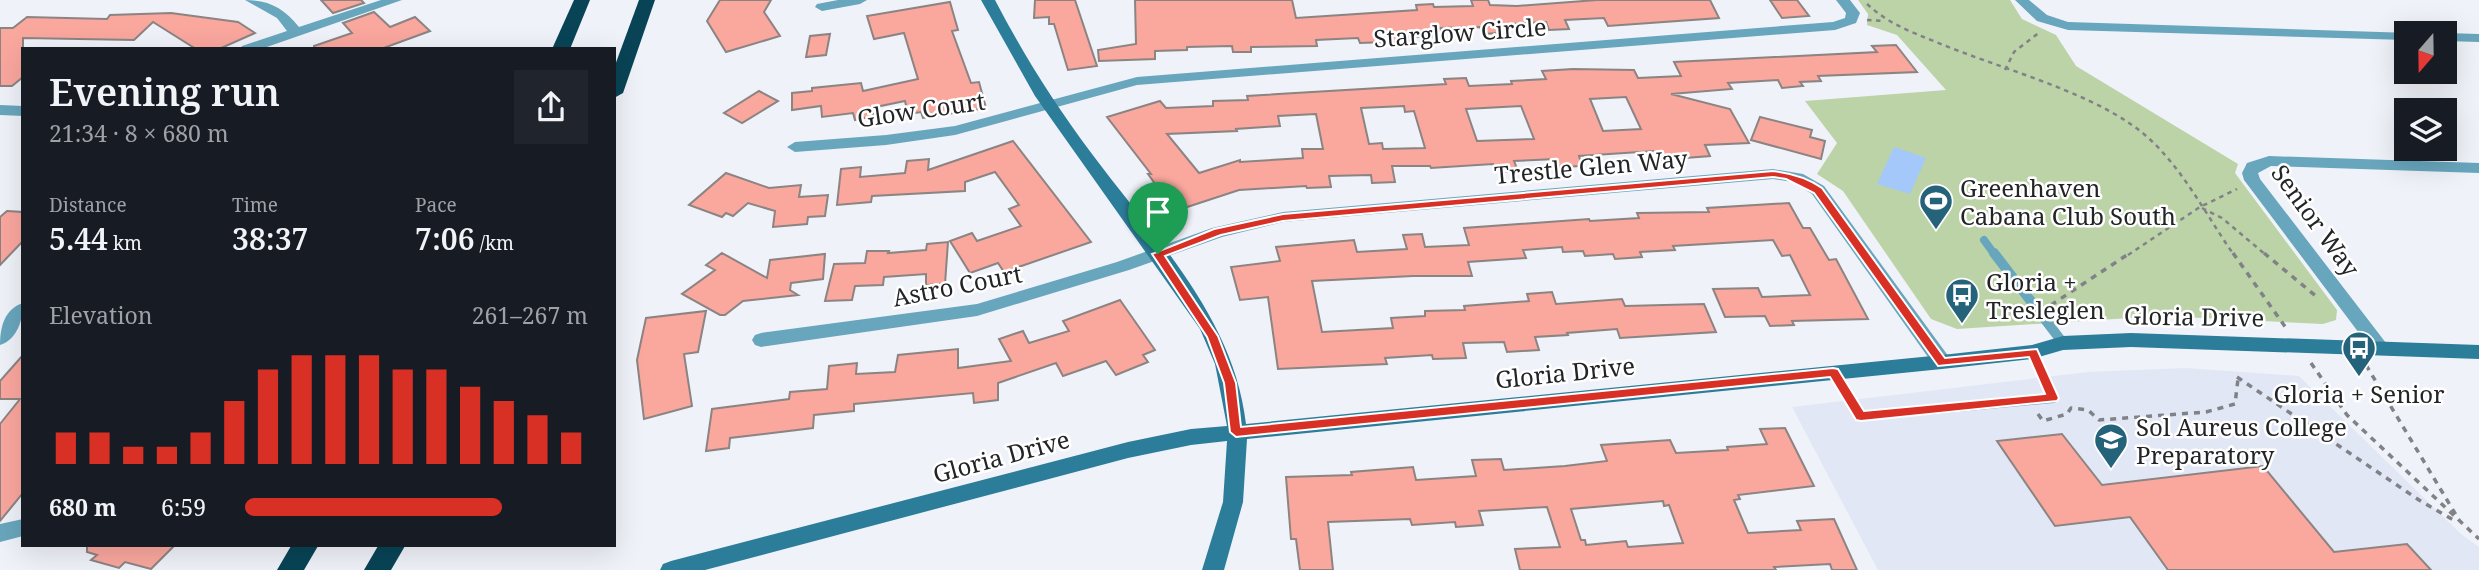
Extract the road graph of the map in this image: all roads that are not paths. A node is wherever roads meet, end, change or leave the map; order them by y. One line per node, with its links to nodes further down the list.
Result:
1 (251, 0): 10 (street)
2 (395, 0): 10 (street)
3 (582, 0): 15 (highway)
4 (647, 0): 16 (highway)
5 (860, 0): 9 (street)
6 (988, 0): 17 (street)
7 (1843, 0): 17 (street, Starglow Circle)
8 (2022, 0): 11 (street)
9 (822, 7)
10 (296, 33): 14 (street)
11 (2394, 36)
12 (2457, 37): 13 (street)
13 (2479, 38)
14 (253, 47)
15 (562, 47)
16 (616, 87)
17 (1052, 106): 20 (street, Glow Court); 23 (street)
18 (0, 110): 19 (street)
19 (21, 111)
20 (795, 147)
21 (2479, 168): 28 (street, Senior Way)
22 (1984, 240): 27 (lane)
23 (1158, 254): 26 (street, Astro Court); 31 (street, Trestle Glen Way); 33 (street)
24 (21, 313): 25 (street)
25 (0, 338)
26 (761, 340)
27 (2063, 343): 28 (street, Gloria Drive); 29 (street, Gloria Drive)
28 (2380, 348): 30 (street, Gloria Drive)
29 (2032, 352): 31 (street, Gloria Drive); 32 (lane)
30 (2479, 352)
31 (1942, 362): 32 (street, Gloria Drive)
32 (1833, 372): 33 (street, Gloria Drive)
33 (1236, 432): 40 (street, Gloria Drive); 41 (street)
34 (21, 528): 35 (street)
35 (0, 533)
36 (304, 547): 38 (highway)
37 (391, 547): 39 (highway)
38 (290, 570)
39 (377, 570)
40 (671, 570)
41 (1213, 570)

